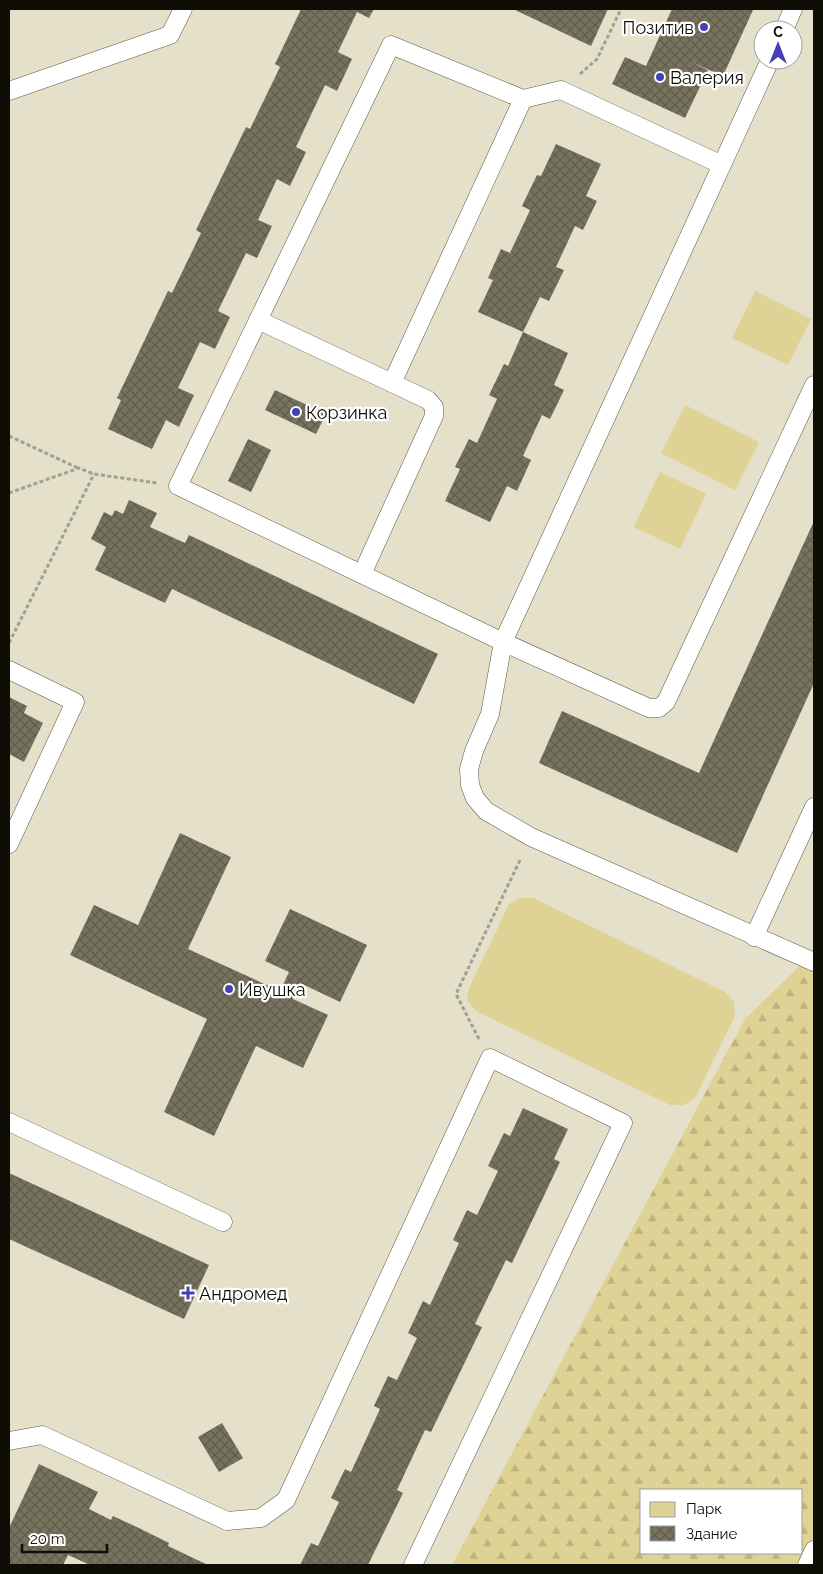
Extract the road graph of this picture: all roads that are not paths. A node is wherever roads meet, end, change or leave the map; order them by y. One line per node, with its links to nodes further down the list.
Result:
1 (183, 9): 3 (lane)
2 (765, 70): 5 (lane)
3 (9, 91)
4 (523, 99): 5 (lane); 6 (lane); 7 (lane)
5 (722, 165): 10 (lane)
6 (258, 320): 7 (lane); 9 (lane)
7 (392, 383): 9 (lane)
8 (814, 385): 10 (lane)
9 (362, 574): 10 (lane)
10 (503, 642): 14 (lane)
11 (9, 670): 13 (lane)
12 (814, 807): 14 (lane)
13 (9, 844)
14 (754, 937): 15 (lane)
15 (814, 962)
16 (9, 1122): 17 (lane)
17 (224, 1222)
18 (9, 1441): 20 (lane)
19 (814, 1550): 21 (lane)
20 (413, 1565)
21 (807, 1565)

